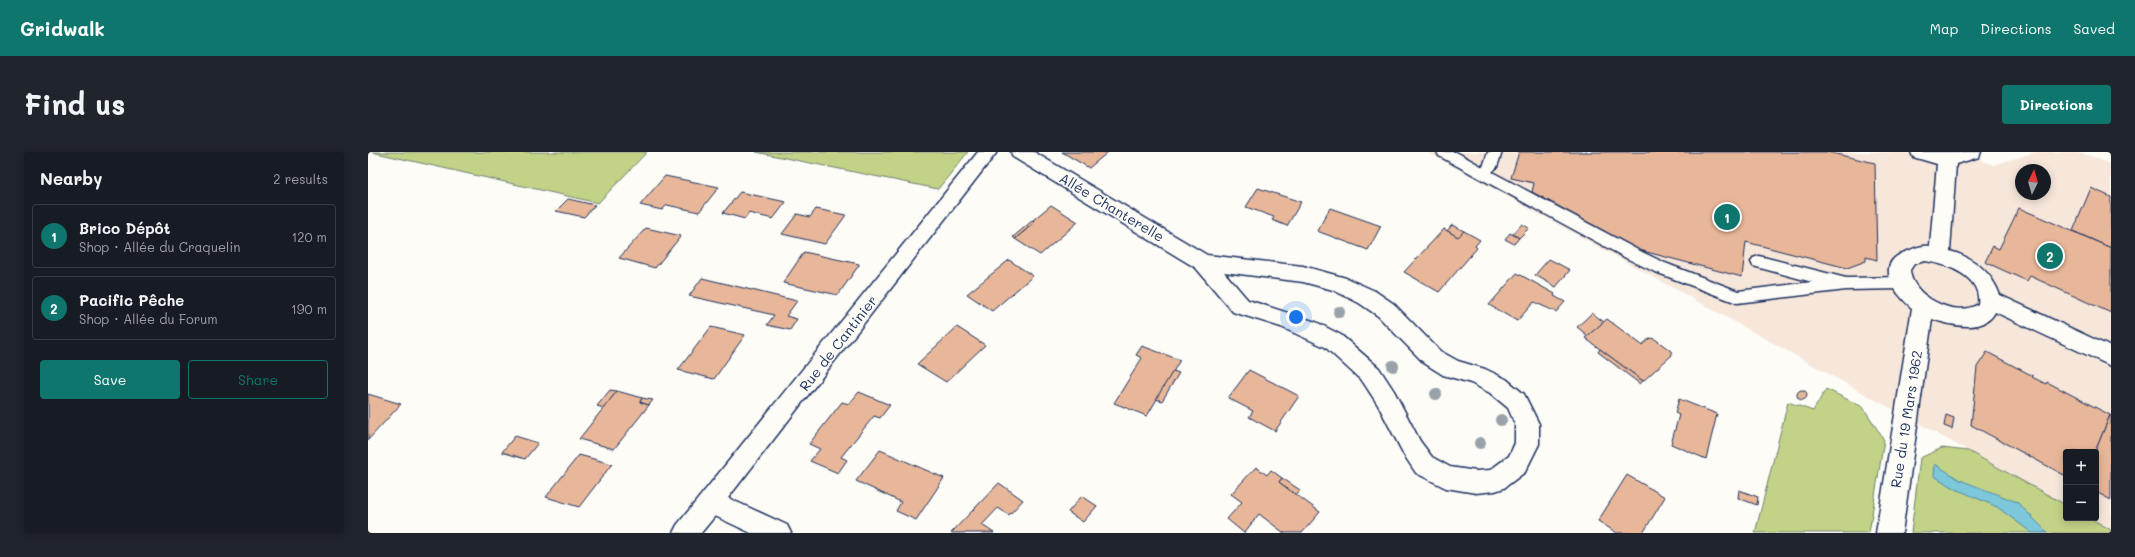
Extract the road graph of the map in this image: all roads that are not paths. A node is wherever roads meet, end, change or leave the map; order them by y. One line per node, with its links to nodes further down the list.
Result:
1 (988, 152): 17 (street, Rue de Cantinier)
2 (1020, 152): 10 (street, Allée Chanterelle)
3 (1444, 152): 8 (lane)
4 (1495, 152): 8 (lane)
5 (1920, 152): 7 (street)
6 (1972, 152): 7 (street)
7 (1945, 156): 9 (street)
8 (1488, 172): 13 (lane)
9 (1939, 255): 12 (street); 14 (street)
10 (1203, 262): 10 (street, Allée Chanterelle)
11 (1758, 262): 13 (lane)
12 (1902, 283): 13 (lane); 15 (street)
13 (1846, 284)
14 (1990, 300): 15 (street); 16 (street)
15 (1923, 306): 20 (street, Rue du 19 Mars 1962)
16 (2111, 357)
17 (712, 503): 18 (street, Rue de Cantinier); 19 (street)
18 (686, 533)
19 (778, 533)
20 (1889, 533)

